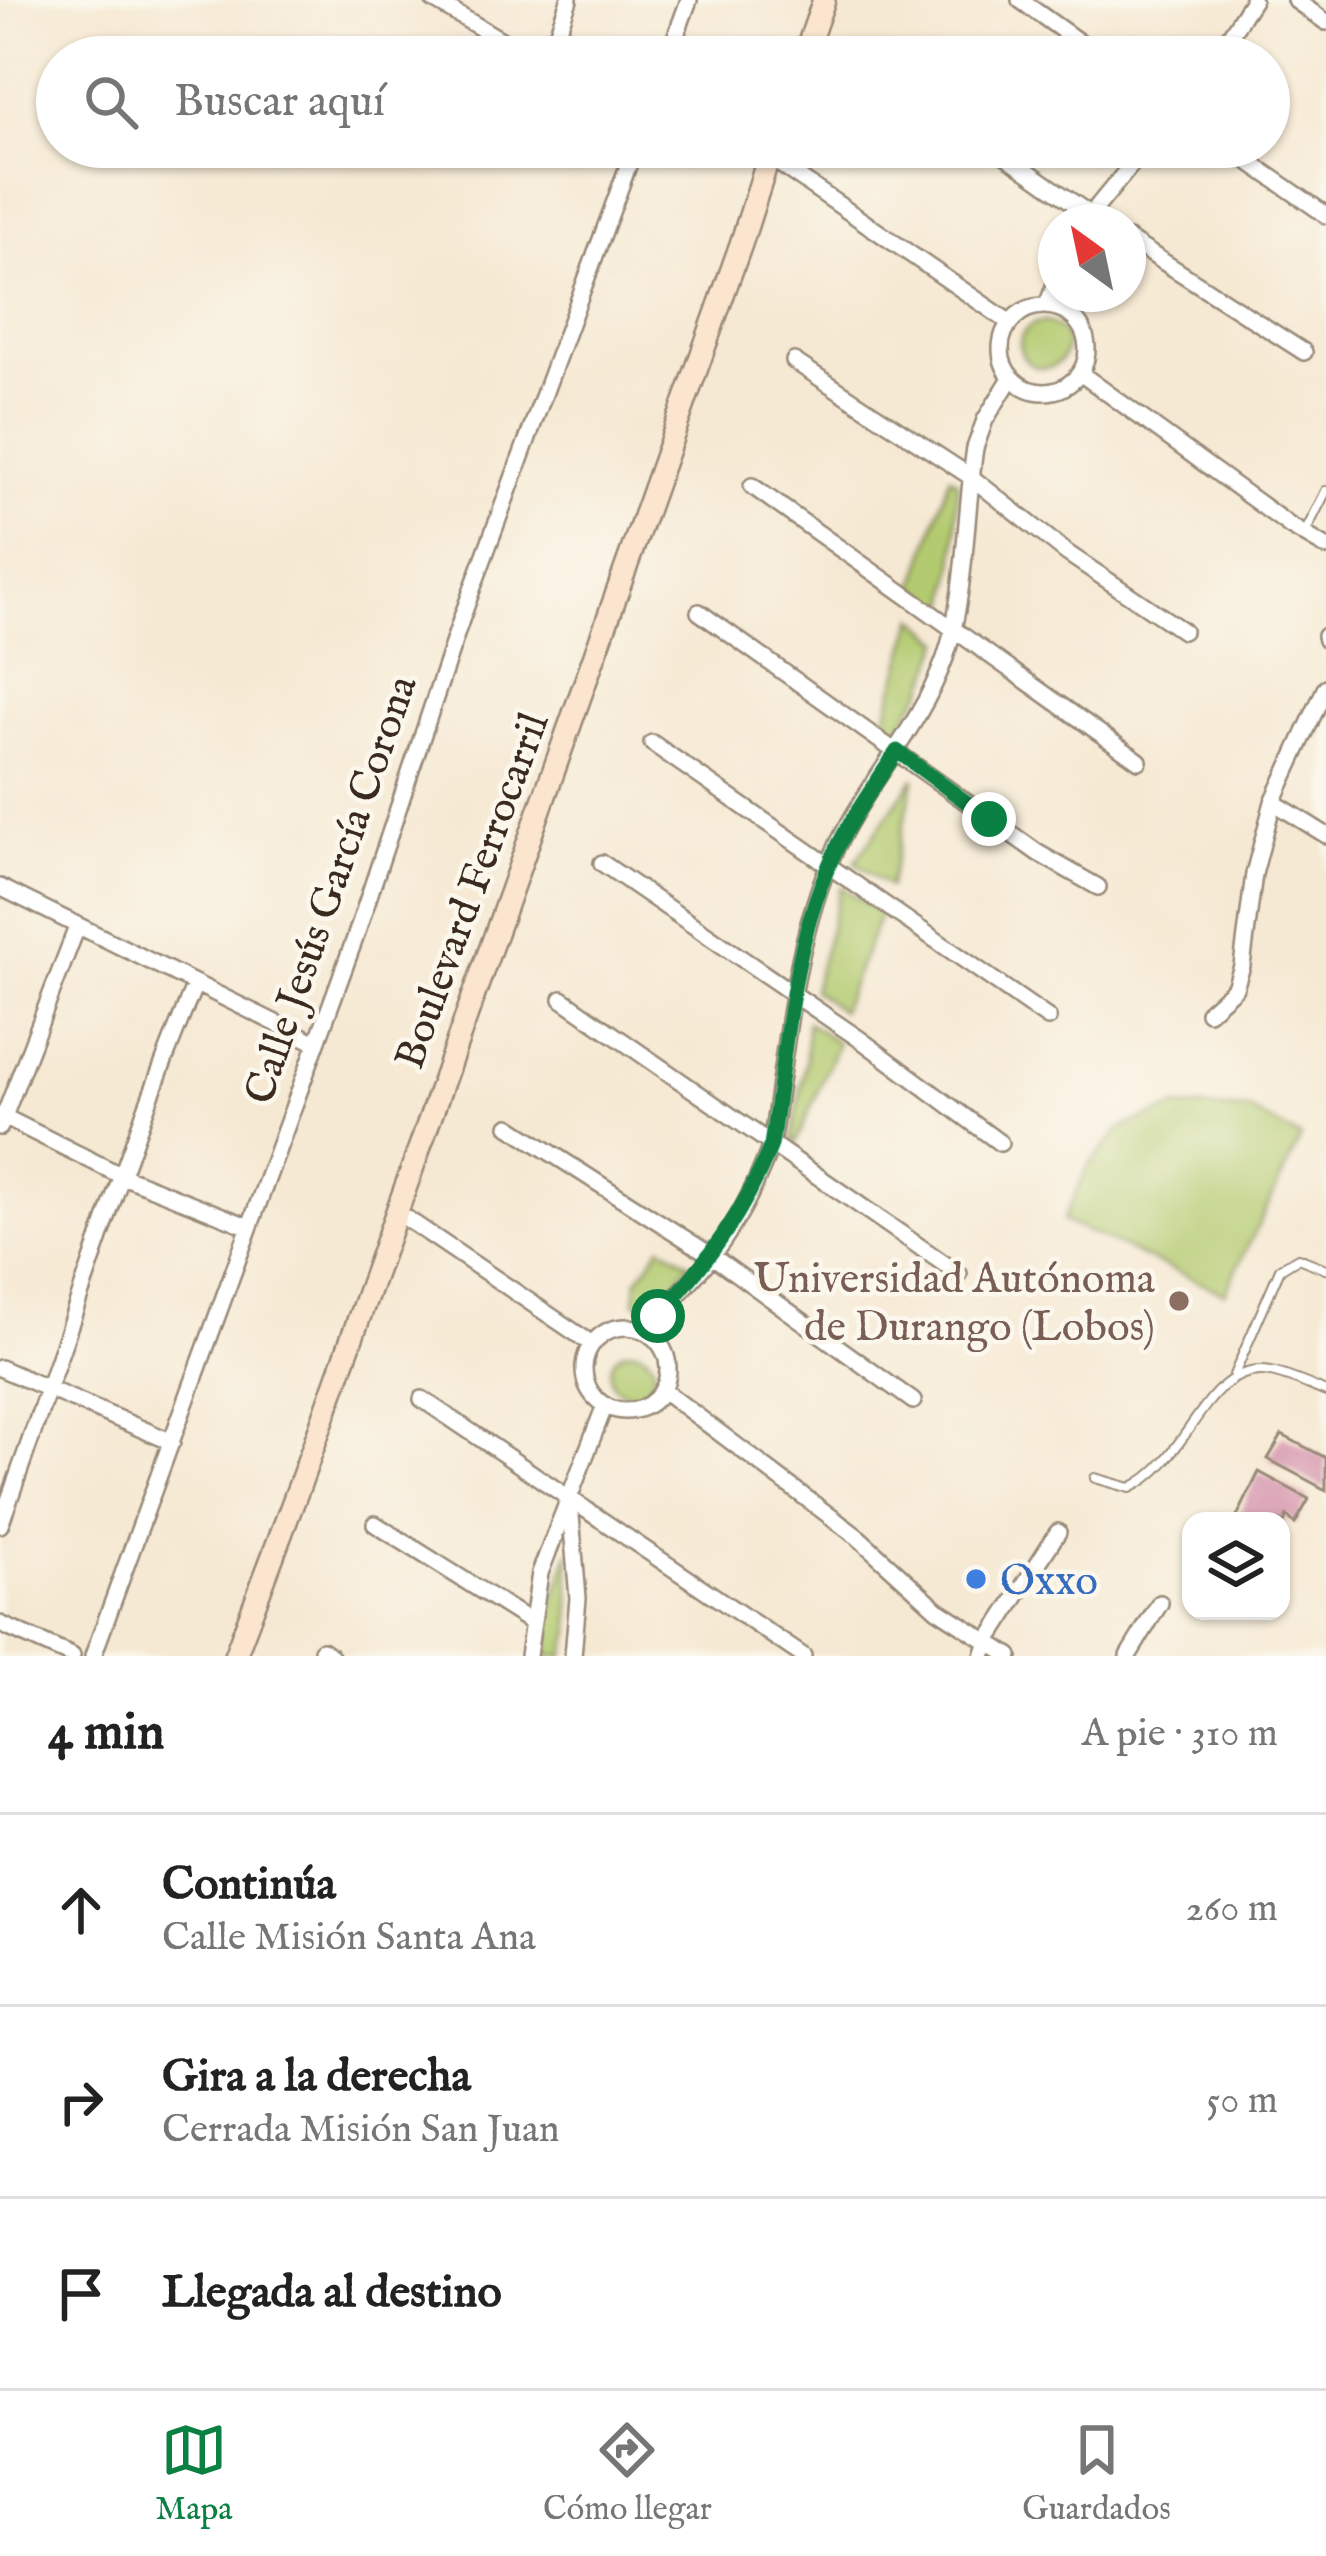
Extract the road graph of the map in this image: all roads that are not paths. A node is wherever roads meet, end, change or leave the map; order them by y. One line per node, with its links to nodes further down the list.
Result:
1 (433, 0): 8 (street)
2 (569, 0): 11 (street)
3 (689, 0): 12 (street)
4 (824, 0): 13 (main road)
5 (1020, 0): 14 (street)
6 (1253, 0): 15 (street)
7 (1295, 0): 9 (street)
8 (459, 7): 10 (street)
9 (1326, 22)
10 (500, 36)
11 (556, 36)
12 (676, 36)
13 (811, 36)
14 (1071, 36)
15 (1230, 36)
16 (627, 168): 57 (street, Calle Jesús García Corona)
17 (765, 168): 63 (main road, Boulevard Ferrocarril)
18 (794, 168): 28 (street)
19 (1023, 168): 22 (street)
20 (1130, 168): 23 (street)
21 (1258, 168): 24 (street)
22 (1072, 204)
23 (1103, 204)
24 (1326, 215)
25 (1146, 251): 29 (street)
26 (1038, 307): 28 (street)
27 (1067, 312): 31 (street)
28 (1010, 322): 32 (street)
29 (1304, 352)
30 (794, 361): 33 (street)
31 (1080, 374): 32 (street); 36 (street)
32 (1011, 378): 33 (street)
33 (971, 477): 39 (street); 40 (street)
34 (752, 486): 39 (street)
35 (1326, 490): 36 (lane)
36 (1297, 530): 37 (street)
37 (1326, 547)
38 (699, 612): 43 (street)
39 (953, 628): 43 (street); 44 (street)
40 (1184, 631)
41 (1326, 687): 45 (street)
42 (652, 743): 48 (street)
43 (897, 751): 48 (street); 50 (street)
44 (1139, 761)
45 (1273, 802): 46 (street); 55 (street)
46 (1326, 835)
47 (602, 863): 53 (street)
48 (829, 865): 53 (street); 56 (street)
49 (0, 887): 51 (street)
50 (1098, 887)
51 (77, 927): 52 (street); 58 (street)
52 (195, 984): 57 (street); 62 (street)
53 (793, 995): 60 (street); 61 (street)
54 (562, 999): 61 (street)
55 (1208, 1012)
56 (1048, 1018)
57 (316, 1043): 64 (street, Calle Jesús García Corona)
58 (1, 1120): 62 (street)
59 (509, 1126): 65 (street)
60 (1000, 1143)
61 (771, 1145): 65 (street); 67 (street)
62 (120, 1175): 64 (street); 72 (street)
63 (397, 1212): 69 (street); 90 (main road, Boulevard Ferrocarril)
64 (247, 1226): 78 (street, Calle Jesús García Corona)
65 (712, 1256): 68 (street); 76 (street)
66 (1326, 1268): 71 (lane)
67 (958, 1274)
68 (646, 1331): 69 (street); 73 (street)
69 (592, 1344): 77 (street)
70 (0, 1368): 72 (street)
71 (1233, 1377): 74 (lane); 79 (lane)
72 (50, 1389): 78 (street); 82 (street)
73 (664, 1391): 77 (street); 87 (street)
74 (1326, 1392)
75 (422, 1399): 80 (street)
76 (913, 1401)
77 (604, 1405): 80 (street)
78 (172, 1442): 89 (street, Calle Jesús García Corona)
79 (1095, 1478)
80 (569, 1498): 85 (street); 92 (street); 93 (street)
81 (375, 1524): 85 (street)
82 (0, 1526)
83 (1058, 1532): 87 (street)
84 (1160, 1603): 95 (street)
85 (531, 1622): 91 (street)
86 (0, 1624): 88 (street)
87 (986, 1648): 94 (street)
88 (72, 1656)
89 (93, 1656)
90 (235, 1656)
91 (528, 1656)
92 (574, 1656)
93 (803, 1656)
94 (1010, 1656)
95 (1129, 1656)

